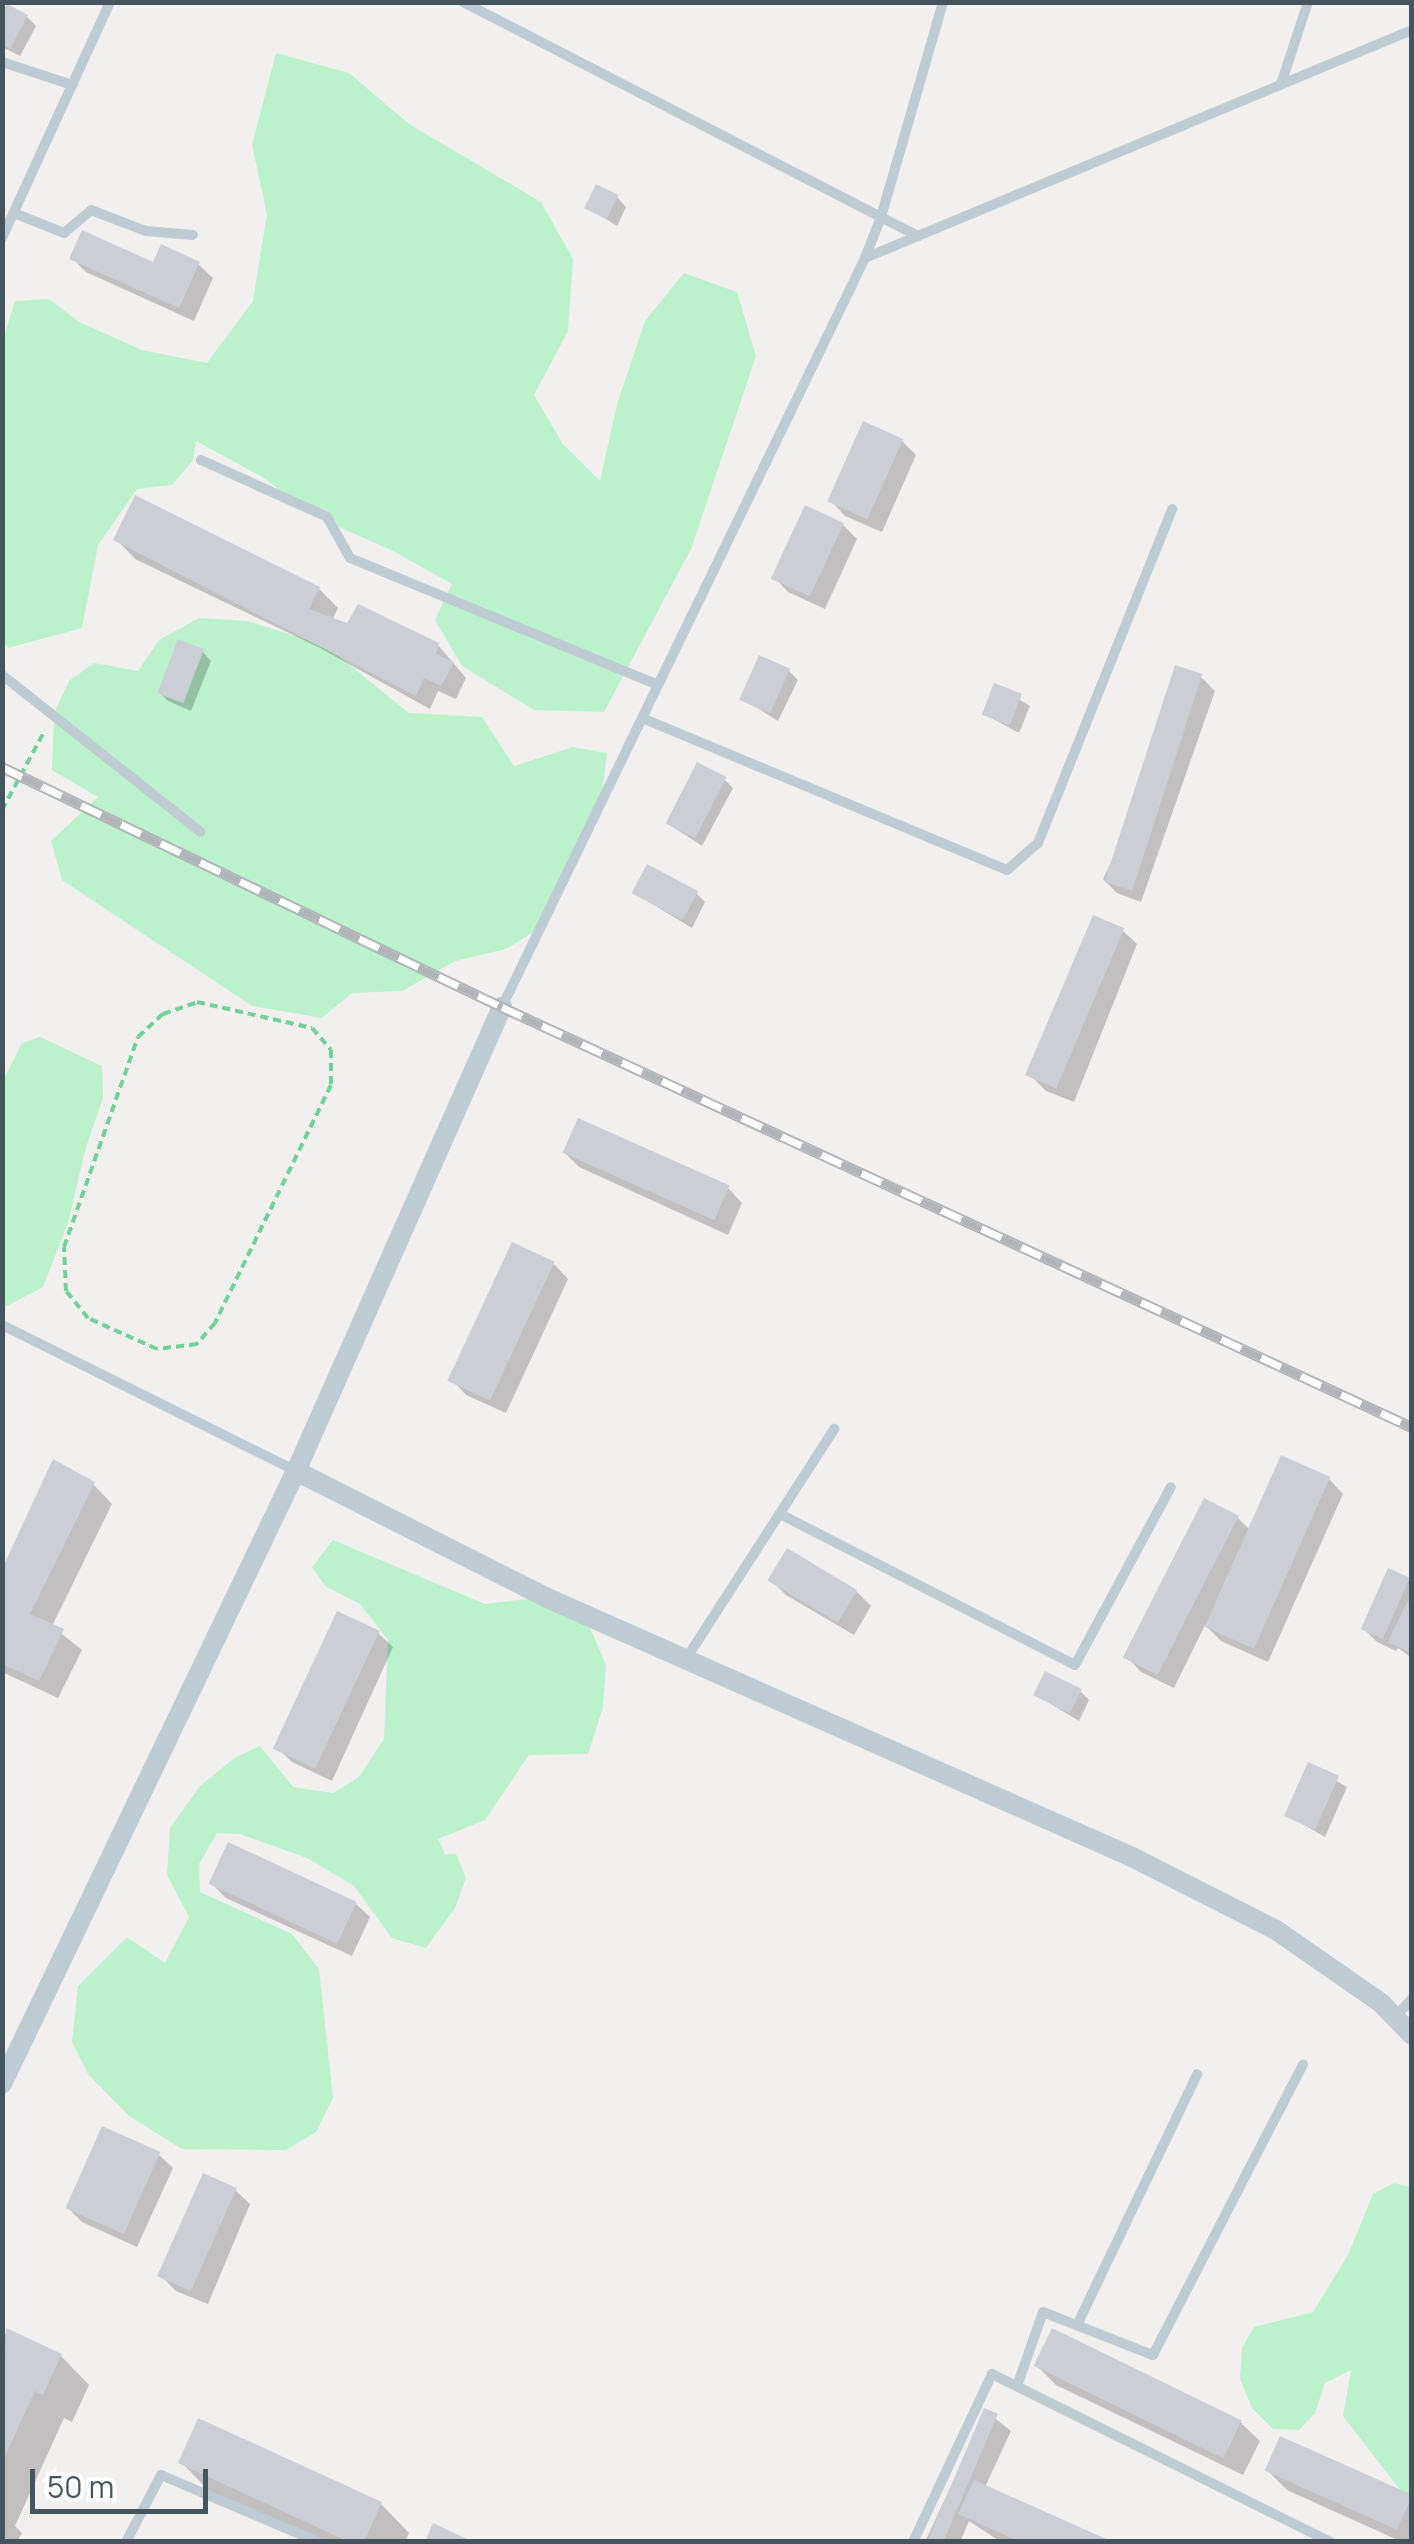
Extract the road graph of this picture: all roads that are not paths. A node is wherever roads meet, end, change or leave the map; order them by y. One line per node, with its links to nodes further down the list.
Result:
1 (110, 2): 8 (lane)
2 (463, 2): 10 (lane)
3 (943, 2): 10 (lane)
4 (1308, 2): 7 (lane)
5 (1412, 30): 7 (lane)
6 (2, 62): 8 (lane)
7 (1280, 84): 12 (lane)
8 (72, 85): 9 (lane)
9 (14, 213): 11 (lane); 13 (lane)
10 (882, 217): 12 (lane); 14 (lane)
11 (193, 235)
12 (918, 236): 14 (lane)
13 (2, 238)
14 (864, 258): 18 (lane)
15 (201, 460): 18 (lane)
16 (1172, 509): 19 (lane)
17 (2, 675): 20 (lane)
18 (658, 685): 19 (lane)
19 (642, 718): 21 (lane)
20 (200, 832)
21 (502, 1008): 24 (street)
22 (2, 1326): 24 (lane)
23 (834, 1429): 26 (lane)
24 (296, 1471): 27 (street); 33 (street)
25 (1171, 1487): 26 (lane)
26 (780, 1514): 27 (lane)
27 (686, 1659): 29 (street)
28 (1412, 1999): 29 (lane)
29 (1395, 2018): 30 (street)
30 (1412, 2035)
31 (1302, 2064): 34 (lane)
32 (1197, 2074): 34 (lane)
33 (2, 2084)
34 (1077, 2325): 35 (lane)
35 (1017, 2386): 38 (lane); 39 (lane)
36 (126, 2542): 37 (lane)
37 (318, 2542)
38 (914, 2542)
39 (1331, 2542)

